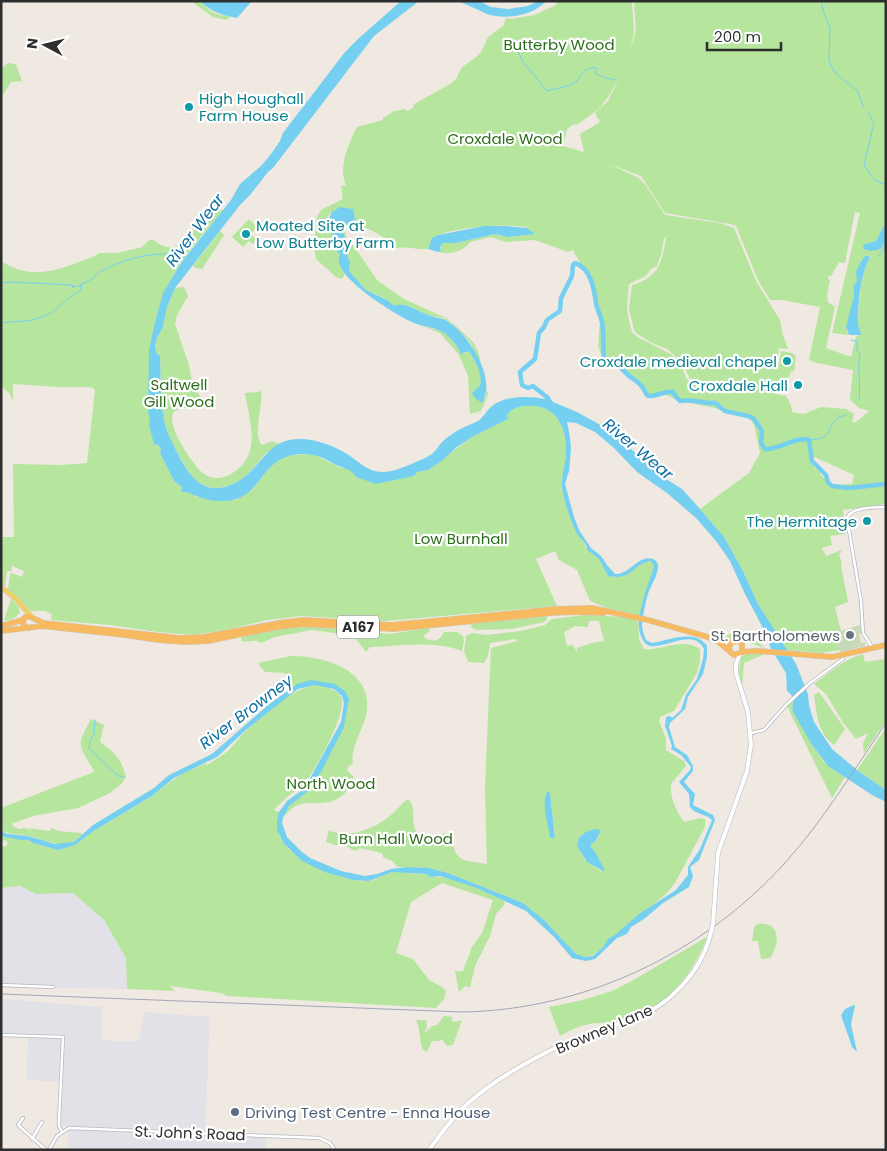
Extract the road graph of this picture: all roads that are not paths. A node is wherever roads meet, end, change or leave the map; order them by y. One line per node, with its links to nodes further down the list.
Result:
1 (886, 507): 14 (street)
2 (1, 587): 3 (main road)
3 (23, 608): 5 (main road); 6 (main road)
4 (620, 614): 5 (highway, A167); 8 (highway, A167); 11 (highway, A167)
5 (32, 617): 6 (highway); 8 (highway)
6 (24, 619): 7 (highway); 8 (highway)
7 (1, 626)
8 (31, 628): 9 (highway, A167)
9 (1, 631)
10 (741, 642): 12 (highway, A167); 15 (highway); 17 (highway)
11 (720, 643): 12 (highway, A167); 16 (highway, A167)
12 (730, 644): 16 (highway)
13 (886, 645): 14 (highway)
14 (872, 647): 15 (highway)
15 (758, 651): 17 (highway)
16 (730, 652): 17 (highway); 19 (main road, Browney Lane)
17 (741, 653): 19 (main road)
18 (843, 659): 20 (street)
19 (736, 664): 20 (main road, Browney Lane)
20 (751, 733): 30 (main road, Browney Lane, bridge)
21 (1, 985): 22 (street)
22 (53, 987)
23 (1, 1035): 26 (street)
24 (23, 1118): 27 (street)
25 (42, 1122): 27 (street)
26 (62, 1132): 28 (street); 29 (street, St. John's Road)
27 (32, 1138): 28 (street)
28 (48, 1150)
29 (335, 1150)
30 (429, 1150)

